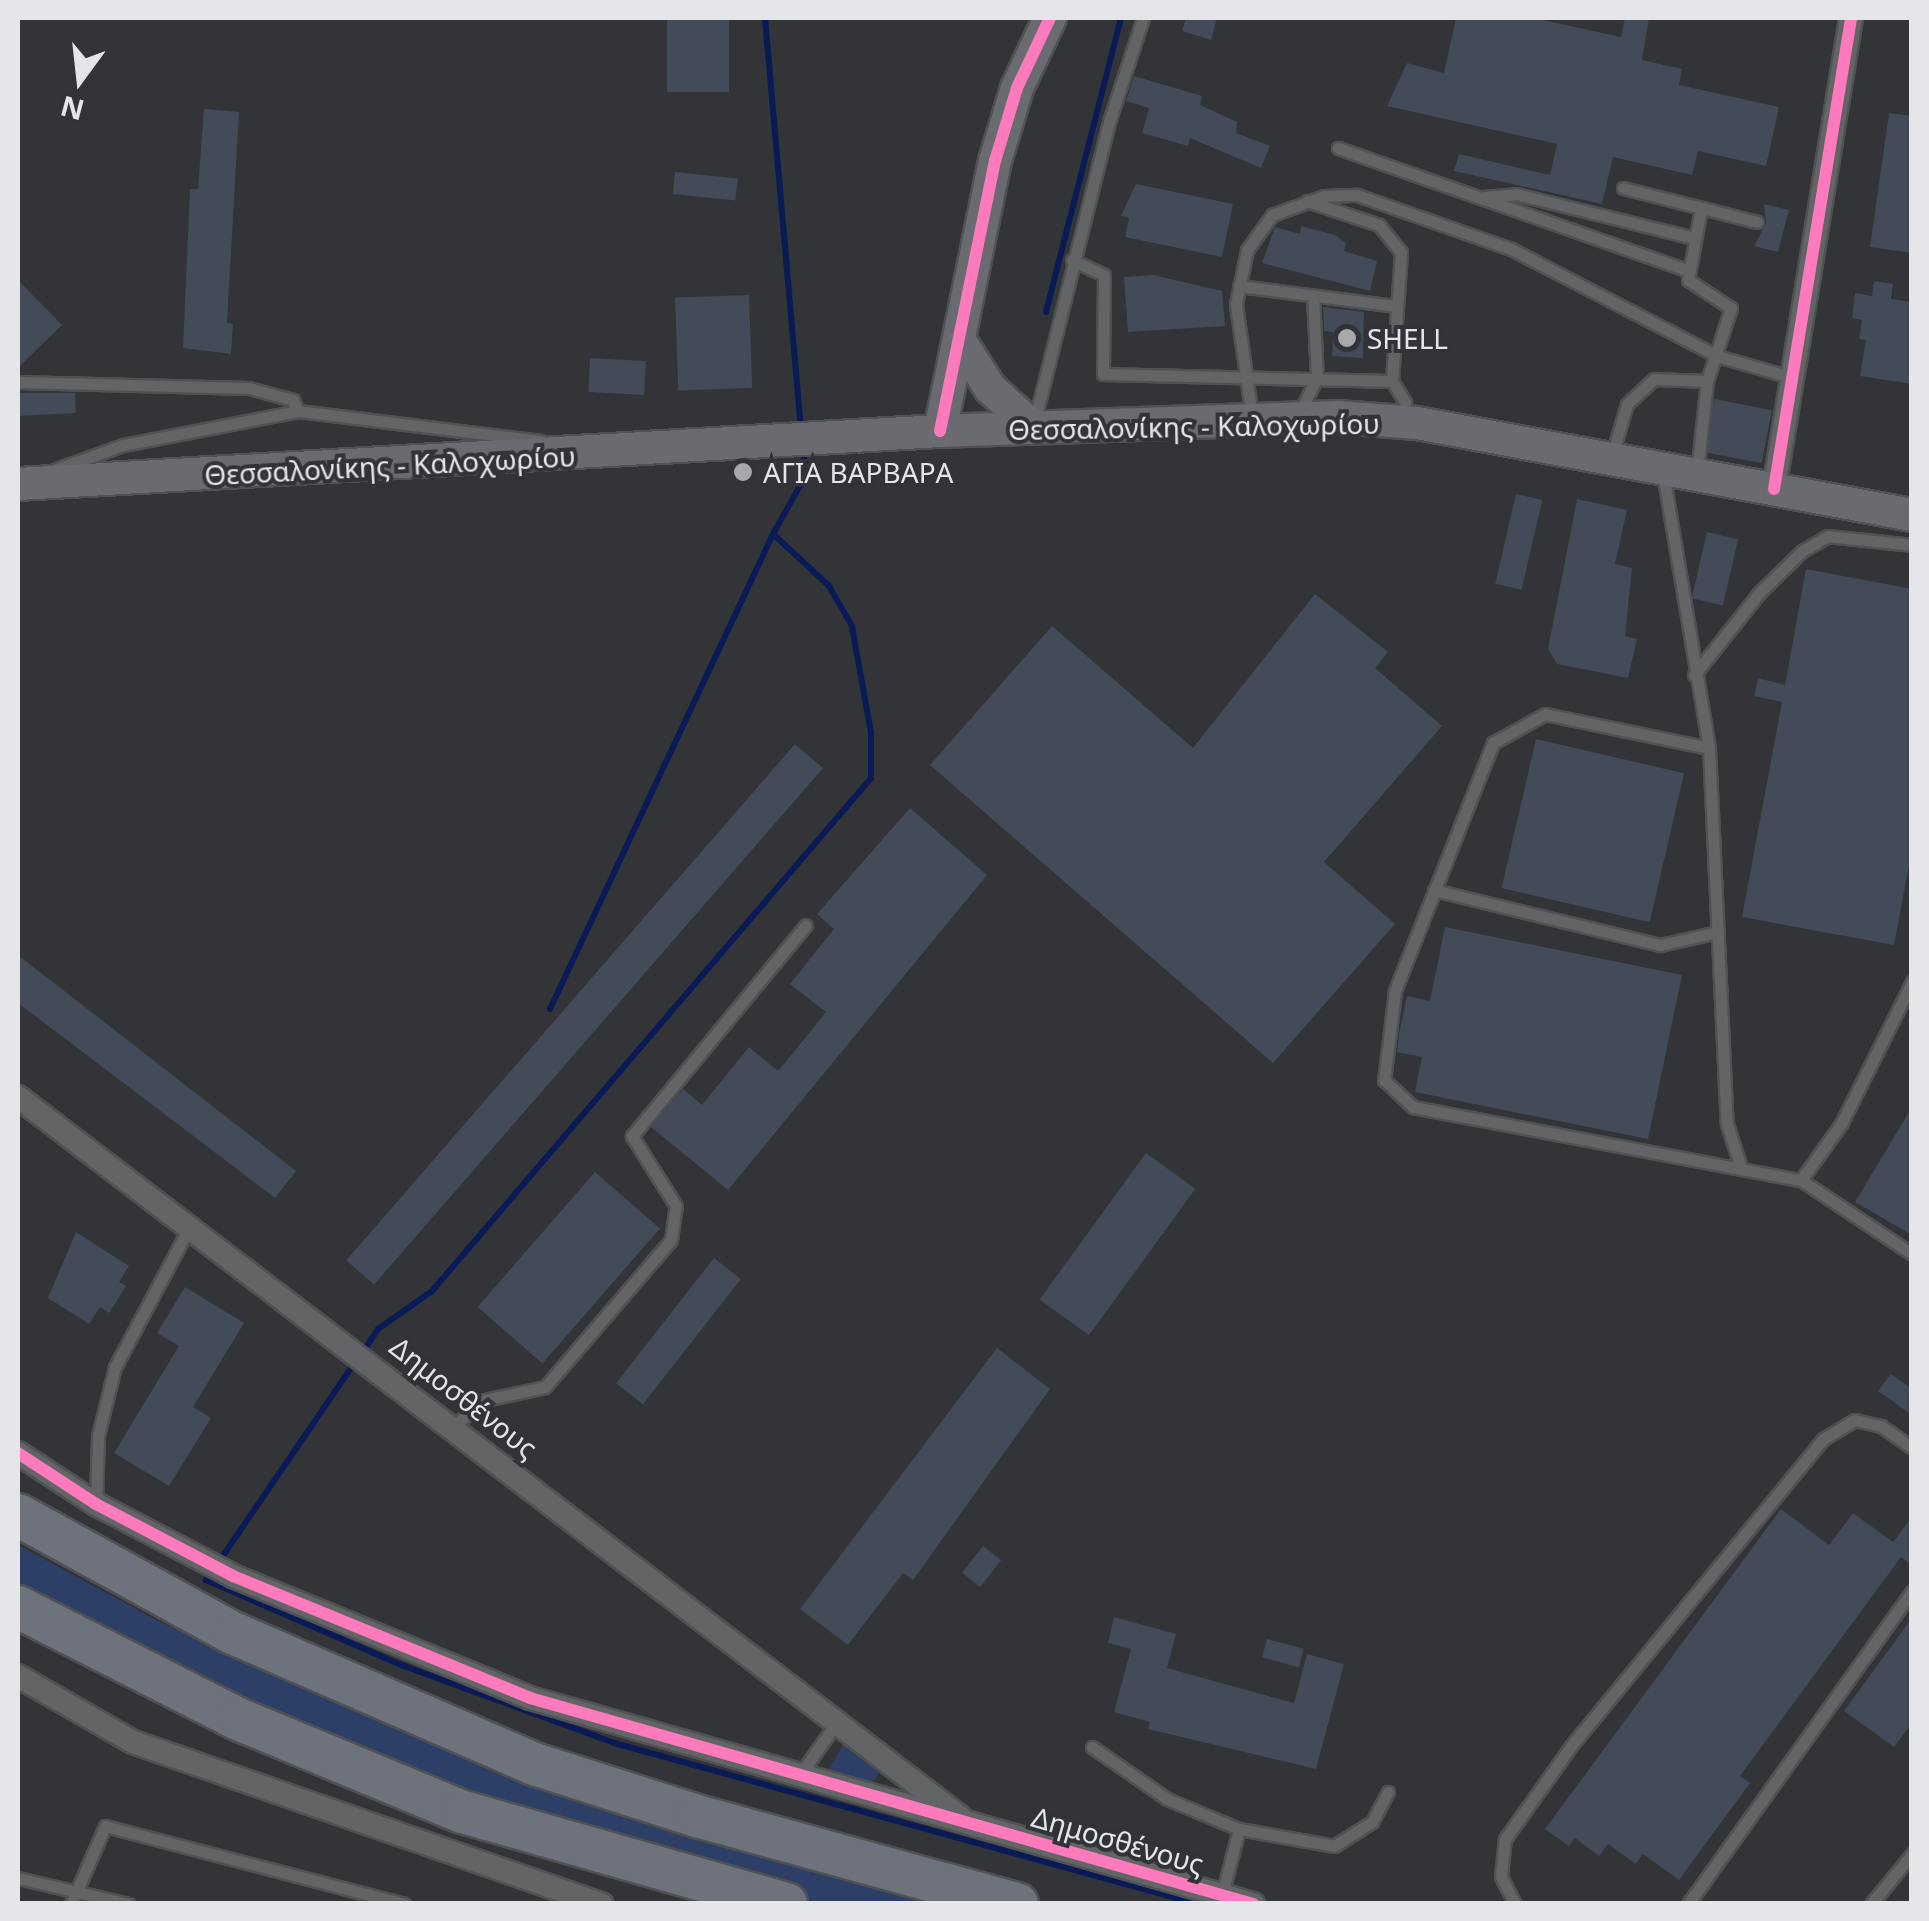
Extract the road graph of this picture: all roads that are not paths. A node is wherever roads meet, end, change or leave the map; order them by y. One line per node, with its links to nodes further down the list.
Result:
1 (1050, 18): 16 (main road)
2 (1143, 18): 11 (lane)
3 (1850, 18): 19 (street)
4 (1338, 148): 6 (lane)
5 (1623, 188): 8 (lane)
6 (1482, 198): 10 (lane); 12 (lane)
7 (1304, 199): 13 (lane); 15 (lane); 17 (lane)
8 (1701, 208): 9 (lane); 10 (lane)
9 (1758, 222)
10 (1694, 238): 12 (lane)
11 (1072, 260): 18 (lane); 28 (lane)
12 (1687, 270): 17 (lane)
13 (1238, 286): 14 (lane); 18 (lane)
14 (1313, 297): 15 (lane); 20 (lane)
15 (1395, 306): 21 (lane)
16 (964, 335): 28 (main road); 29 (main road); 30 (main road)
17 (1717, 356): 19 (lane); 22 (lane)
18 (1244, 375): 20 (lane); 27 (lane)
19 (1787, 376): 36 (street)
20 (1318, 378): 21 (lane); 26 (lane)
21 (1392, 380): 24 (lane)
22 (1707, 381): 32 (lane); 34 (lane)
23 (18, 382): 25 (lane)
24 (1404, 402)
25 (298, 410): 31 (lane); 35 (lane)
26 (1296, 419): 27 (main road, Θεσσαλονίκης - Καλοχωρίου); 32 (main road, Θεσσαλονίκης - Καλοχωρίου)
27 (1253, 421): 28 (main road, Θεσσαλονίκης - Καλοχωρίου)
28 (1034, 428): 30 (main road, Θεσσαλονίκης - Καλοχωρίου)
29 (940, 431): 30 (main road, Θεσσαλονίκης - Καλοχωρίου); 31 (main road, Θεσσαλονίκης - Καλοχωρίου)
30 (978, 432)
31 (609, 454): 35 (main road, Θεσσαλονίκης - Καλοχωρίου)
32 (1611, 458): 33 (main road, Θεσσαλονίκης - Καλοχωρίου)
33 (1663, 468): 34 (main road, Θεσσαλονίκης - Καλοχωρίου); 39 (lane)
34 (1696, 474): 36 (main road, Θεσσαλονίκης - Καλοχωρίου)
35 (18, 483)
36 (1774, 489): 37 (main road, Θεσσαλονίκης - Καλοχωρίου)
37 (1912, 514)
38 (1912, 545): 39 (lane)
39 (1694, 675): 40 (lane)
40 (1709, 748): 41 (lane); 43 (lane)
41 (1434, 890): 43 (lane); 46 (lane)
42 (806, 925): 50 (lane)
43 (1718, 932): 46 (lane)
44 (1912, 982): 47 (lane)
45 (18, 1097): 48 (street, Δημοσθένους)
46 (1740, 1165): 47 (lane)
47 (1800, 1180): 49 (lane)
48 (190, 1226): 50 (street, Δημοσθένους); 53 (lane)
49 (1912, 1254)
50 (456, 1425): 58 (street, Δημοσθένους)
51 (1912, 1448): 75 (lane)
52 (18, 1454): 53 (street)
53 (96, 1504): 60 (street)
54 (18, 1515): 73 (highway)
55 (1912, 1592): 76 (lane)
56 (18, 1607): 72 (highway)
57 (18, 1676): 71 (street)
58 (838, 1722): 60 (lane); 62 (street, Δημοσθένους)
59 (1092, 1747): 63 (lane)
60 (798, 1777): 62 (street)
61 (1388, 1792): 63 (lane)
62 (970, 1825): 67 (street, Δημοσθένους)
63 (1239, 1830): 67 (lane)
64 (1912, 1854): 77 (lane)
65 (18, 1878): 66 (lane)
66 (74, 1890): 68 (lane); 69 (lane); 70 (lane)
67 (1222, 1895): 74 (street, Δημοσθένους)
68 (72, 1904)
69 (129, 1904)
70 (404, 1904)
71 (602, 1904)
72 (786, 1904)
73 (1017, 1904)
74 (1252, 1904)
75 (1515, 1904)
76 (1688, 1904)
77 (1871, 1904)

